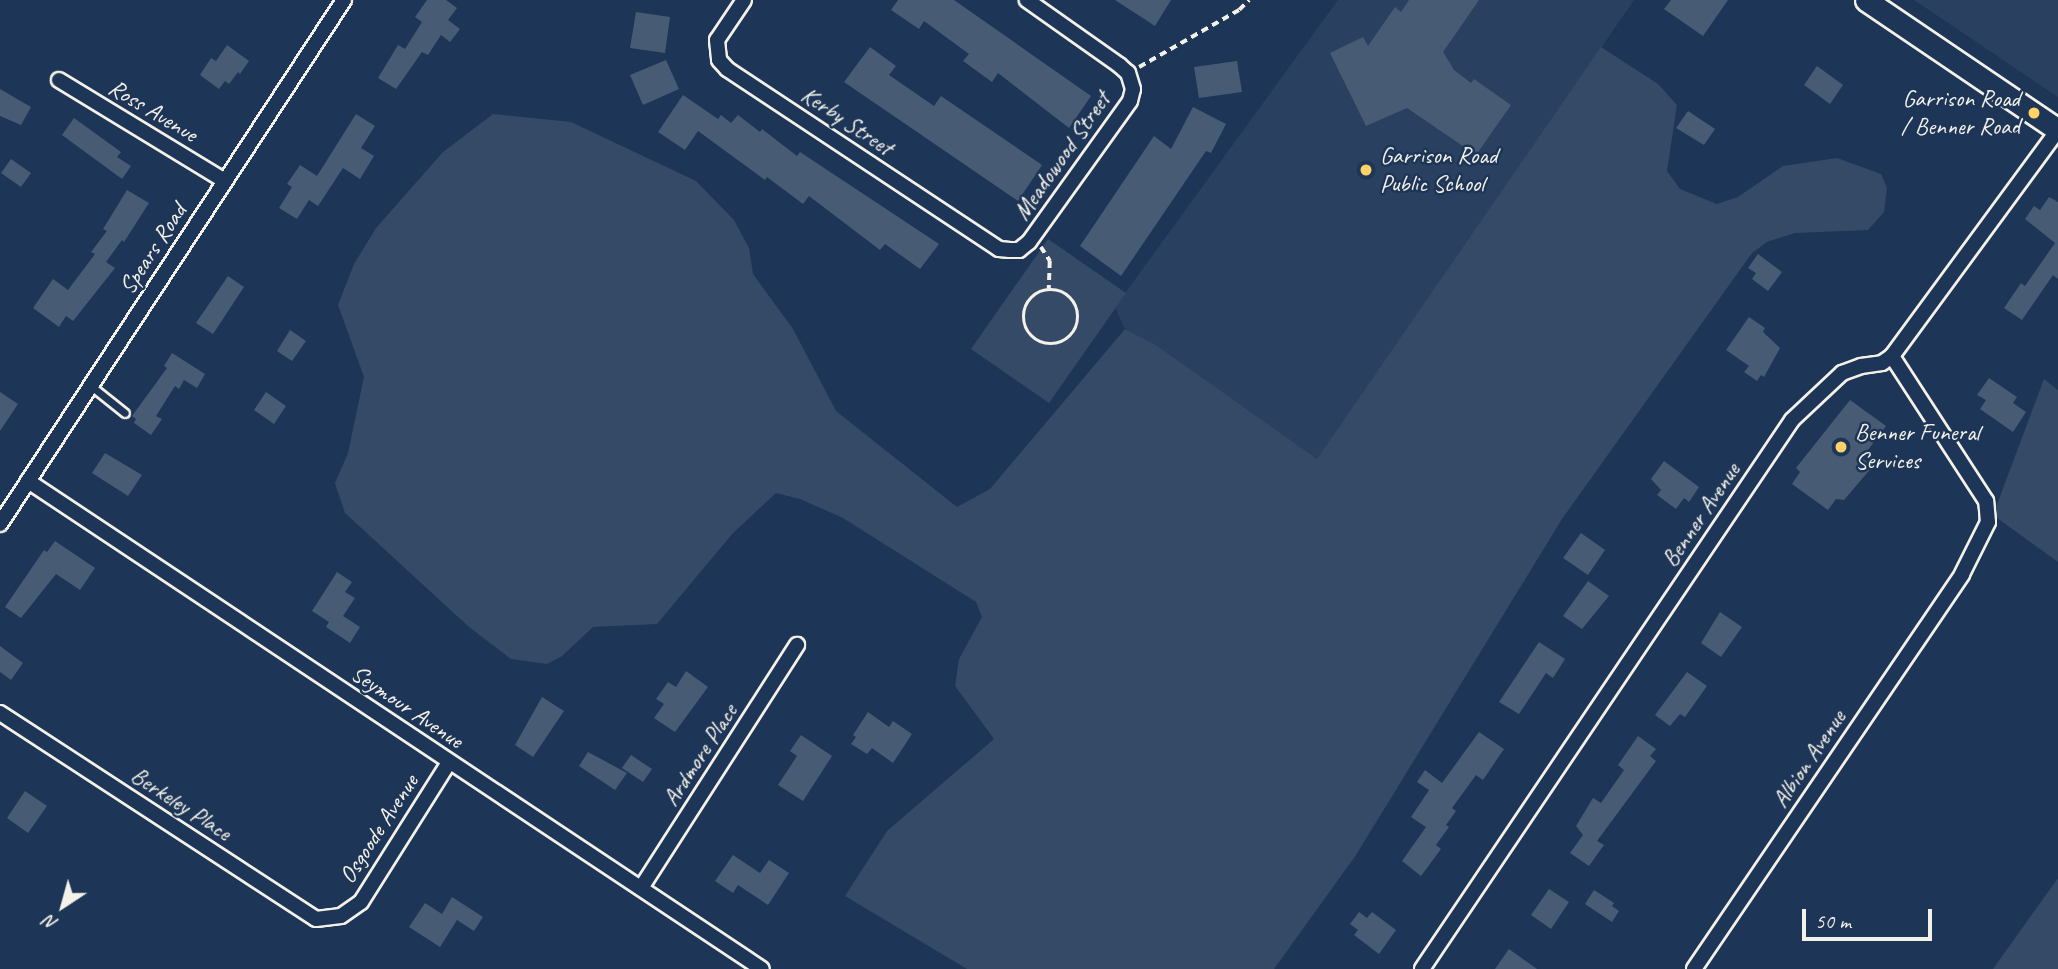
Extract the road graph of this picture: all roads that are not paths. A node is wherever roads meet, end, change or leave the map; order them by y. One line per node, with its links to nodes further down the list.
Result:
1 (344, 0): 7 (street, Spears Road)
2 (744, 0): 8 (street, Kerby Street)
3 (1027, 0): 8 (street, Meadowood Street)
4 (1867, 0): 6 (main road)
5 (59, 80): 7 (street, Ross Avenue)
6 (2058, 130): 9 (street)
7 (225, 181): 10 (street, Spears Road)
8 (1010, 250)
9 (1892, 356): 20 (street, Benner Avenue); 21 (street, Albion Avenue)
10 (91, 386): 11 (lane); 12 (street, Spears Road)
11 (125, 413)
12 (27, 481): 13 (street, Spears Road); 16 (street, Seymour Avenue)
13 (0, 524)
14 (797, 645): 17 (street, Ardmore Place)
15 (0, 713): 18 (street, Berkeley Place)
16 (449, 762): 17 (street, Seymour Avenue); 18 (street, Osgoode Avenue)
17 (641, 888): 19 (street, Seymour Avenue)
18 (341, 916)
19 (762, 969)
20 (1422, 969)
21 (1694, 969)

